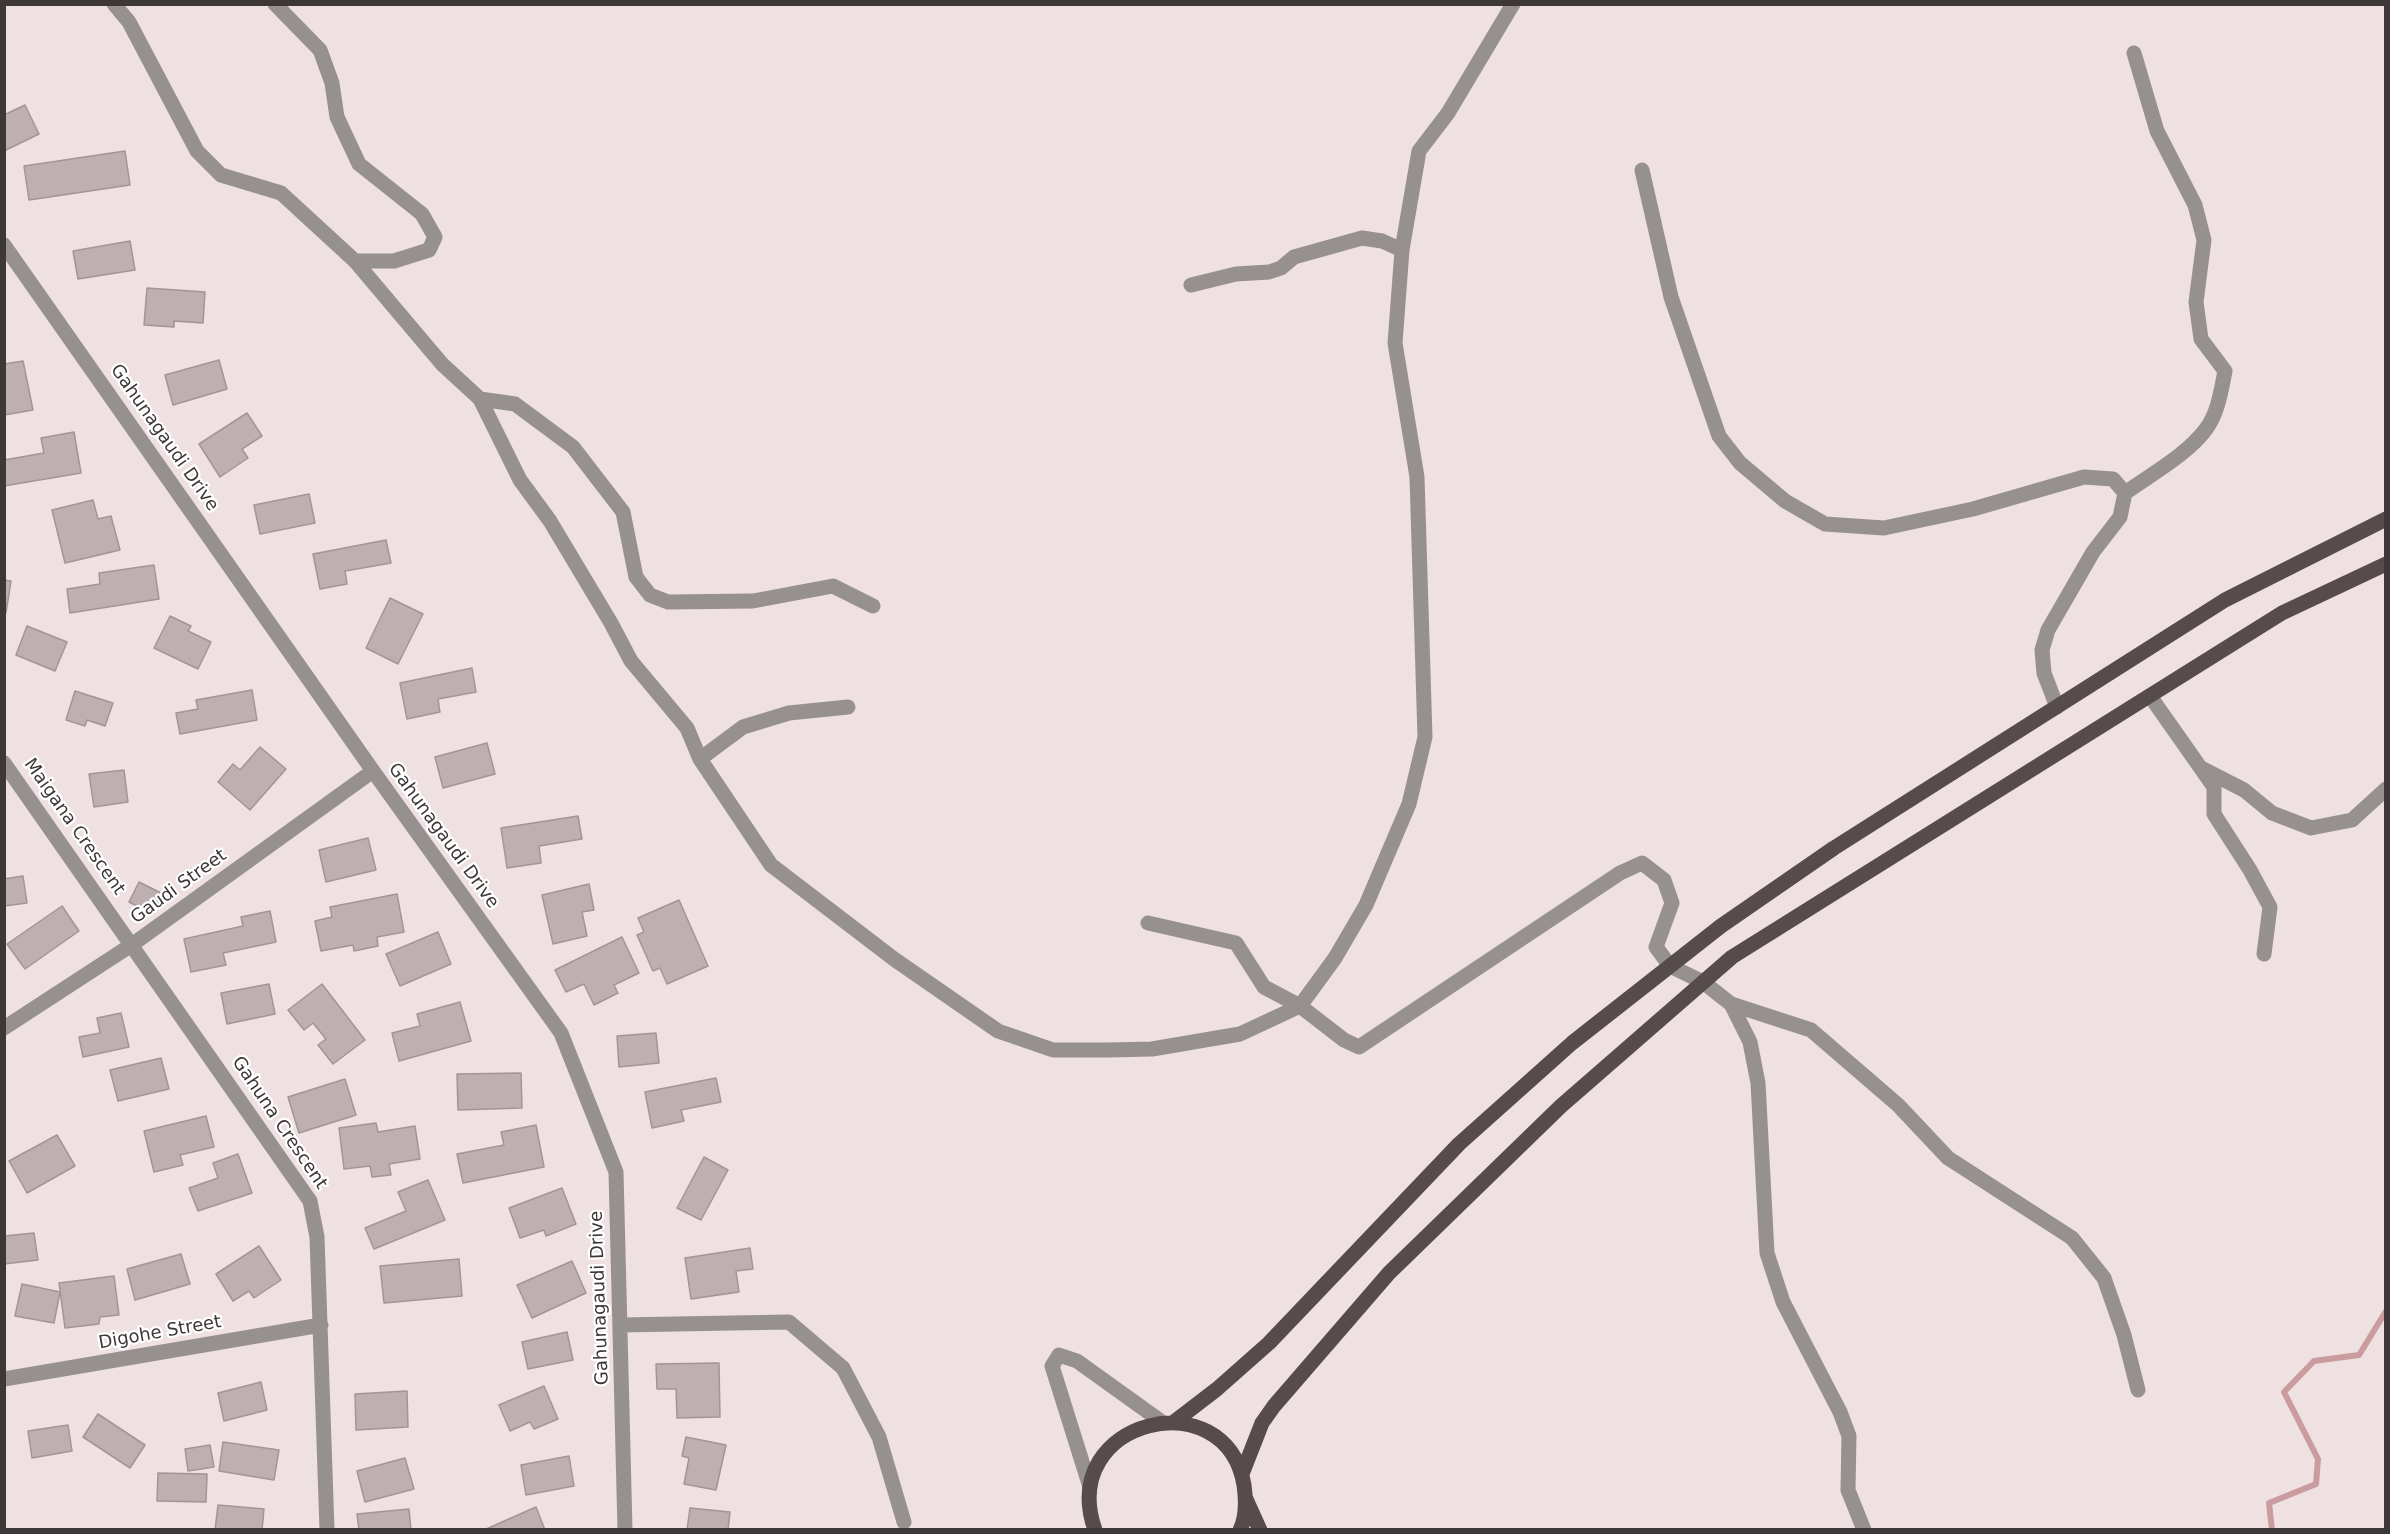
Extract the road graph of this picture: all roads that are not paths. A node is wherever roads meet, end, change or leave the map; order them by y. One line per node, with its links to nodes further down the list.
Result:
1 (114, 4): 8 (street)
2 (274, 4): 8 (street)
3 (1514, 4): 7 (street)
4 (2134, 53): 11 (street)
5 (1642, 170): 11 (street)
6 (4, 245): 21 (street, Gahunagaudi Drive)
7 (1402, 250): 9 (street); 29 (street)
8 (355, 261): 10 (street)
9 (1191, 285)
10 (480, 399): 14 (street); 18 (street)
11 (2125, 493): 17 (street)
12 (2385, 519): 17 (main road)
13 (2385, 564): 15 (main road)
14 (873, 606)
15 (2150, 696): 20 (street); 27 (main road)
16 (848, 707): 18 (street)
17 (2057, 707): 26 (main road)
18 (700, 759): 29 (street)
19 (4, 763): 24 (street, Maigana Crescent)
20 (2200, 767): 22 (street); 25 (street)
21 (373, 771): 24 (street, Gaudi Street); 32 (street, Gahunagaudi Drive)
22 (2385, 789)
23 (1148, 922): 29 (street)
24 (133, 944): 30 (street, Gaudi Street); 31 (street, Gahuna Crescent)
25 (2264, 954)
26 (1670, 966): 27 (street); 29 (street); 35 (main road)
27 (1703, 982): 28 (street); 36 (main road)
28 (1731, 1004): 34 (street); 47 (street)
29 (1300, 1006)
30 (4, 1028)
31 (321, 1325): 33 (street, Digohe Street); 41 (street, Gahuna Crescent)
32 (620, 1325): 40 (street); 42 (street, Gahunagaudi Drive)
33 (4, 1379)
34 (2138, 1390)
35 (1168, 1422): 36 (main road); 37 (main road); 37 (street)
36 (1242, 1474): 38 (main road)
37 (1090, 1487): 39 (main road)
38 (1246, 1499): 45 (main road); 46 (main road)
39 (1089, 1513): 43 (main road); 44 (main road)
40 (904, 1522)
41 (327, 1530)
42 (625, 1530)
43 (1088, 1530)
44 (1095, 1530)
45 (1240, 1530)
46 (1260, 1530)
47 (1864, 1530)

